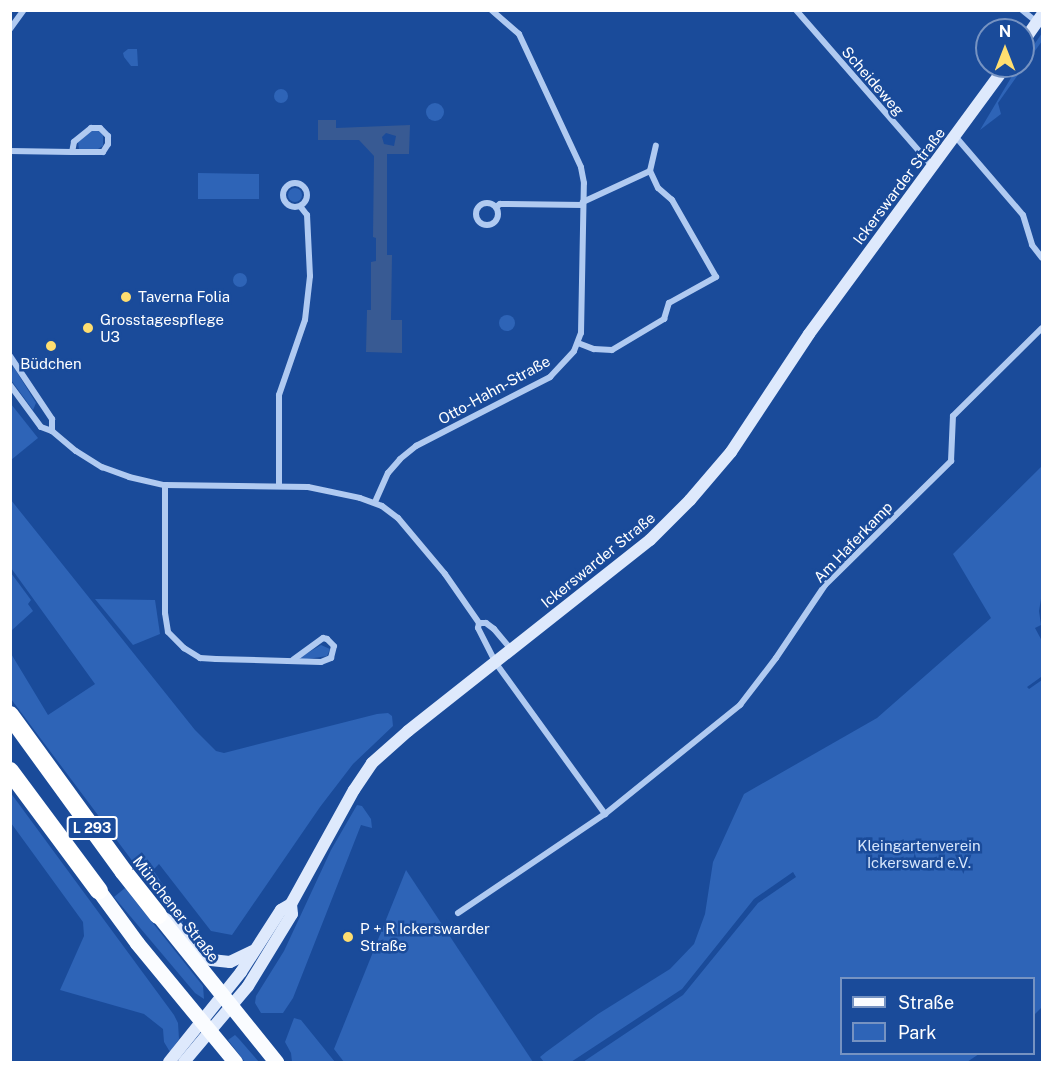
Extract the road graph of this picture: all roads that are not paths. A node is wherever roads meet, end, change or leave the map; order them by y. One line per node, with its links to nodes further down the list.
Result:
1 (24, 10): 6 (street)
2 (491, 10): 14 (street, Otto-Hahn-Straße)
3 (796, 10): 12 (street, Scheideweg)
4 (1022, 10): 5 (street)
5 (1040, 19)
6 (10, 29)
7 (997, 78): 8 (main road, Ickerswarder Straße)
8 (955, 136): 12 (main road, Ickerswarder Straße); 17 (street)
9 (656, 146): 13 (street)
10 (10, 151): 11 (street)
11 (72, 152): 11 (street)
12 (932, 167): 27 (main road, Ickerswarder Straße)
13 (650, 171): 14 (street); 19 (street)
14 (583, 203): 16 (street); 19 (street, Otto-Hahn-Straße)
15 (300, 206): 15 (street); 24 (street)
16 (496, 207)
17 (1042, 258)
18 (1042, 328): 32 (street, Am Haferkamp)
19 (578, 343): 25 (street, Otto-Hahn-Straße)
20 (10, 356): 22 (street)
21 (10, 385): 22 (street)
22 (52, 430): 23 (street)
23 (165, 485): 24 (street); 28 (street)
24 (279, 485): 25 (street)
25 (375, 502): 26 (street)
26 (479, 623): 27 (street); 29 (street)
27 (512, 649): 29 (main road, Ickerswarder Straße)
28 (293, 660): 28 (street)
29 (495, 662): 32 (street); 34 (main road, Ickerswarder Straße)
30 (10, 715): 36 (highway, Münchener Straße / L 293)
31 (10, 771): 33 (highway, L 293)
32 (605, 814): 35 (street, Am Haferkamp)
33 (99, 891): 39 (main road, L 293)
34 (291, 904): 37 (main road, Ickerswarder Straße); 38 (main road, Ickerswarder Straße)
35 (458, 913)
36 (158, 915): 37 (main road); 38 (main road, Münchener Straße / L 293)
37 (255, 950): 38 (main road, Ickerswarder Straße)
38 (226, 1002): 39 (main road, Ickerswarder Straße); 43 (main road, Münchener Straße / L 293)
39 (205, 1027): 40 (main road, Ickerswarder Straße); 41 (main road, Ickerswarder Straße); 42 (main road, L 293)
40 (169, 1062)
41 (184, 1062)
42 (235, 1062)
43 (276, 1062)

